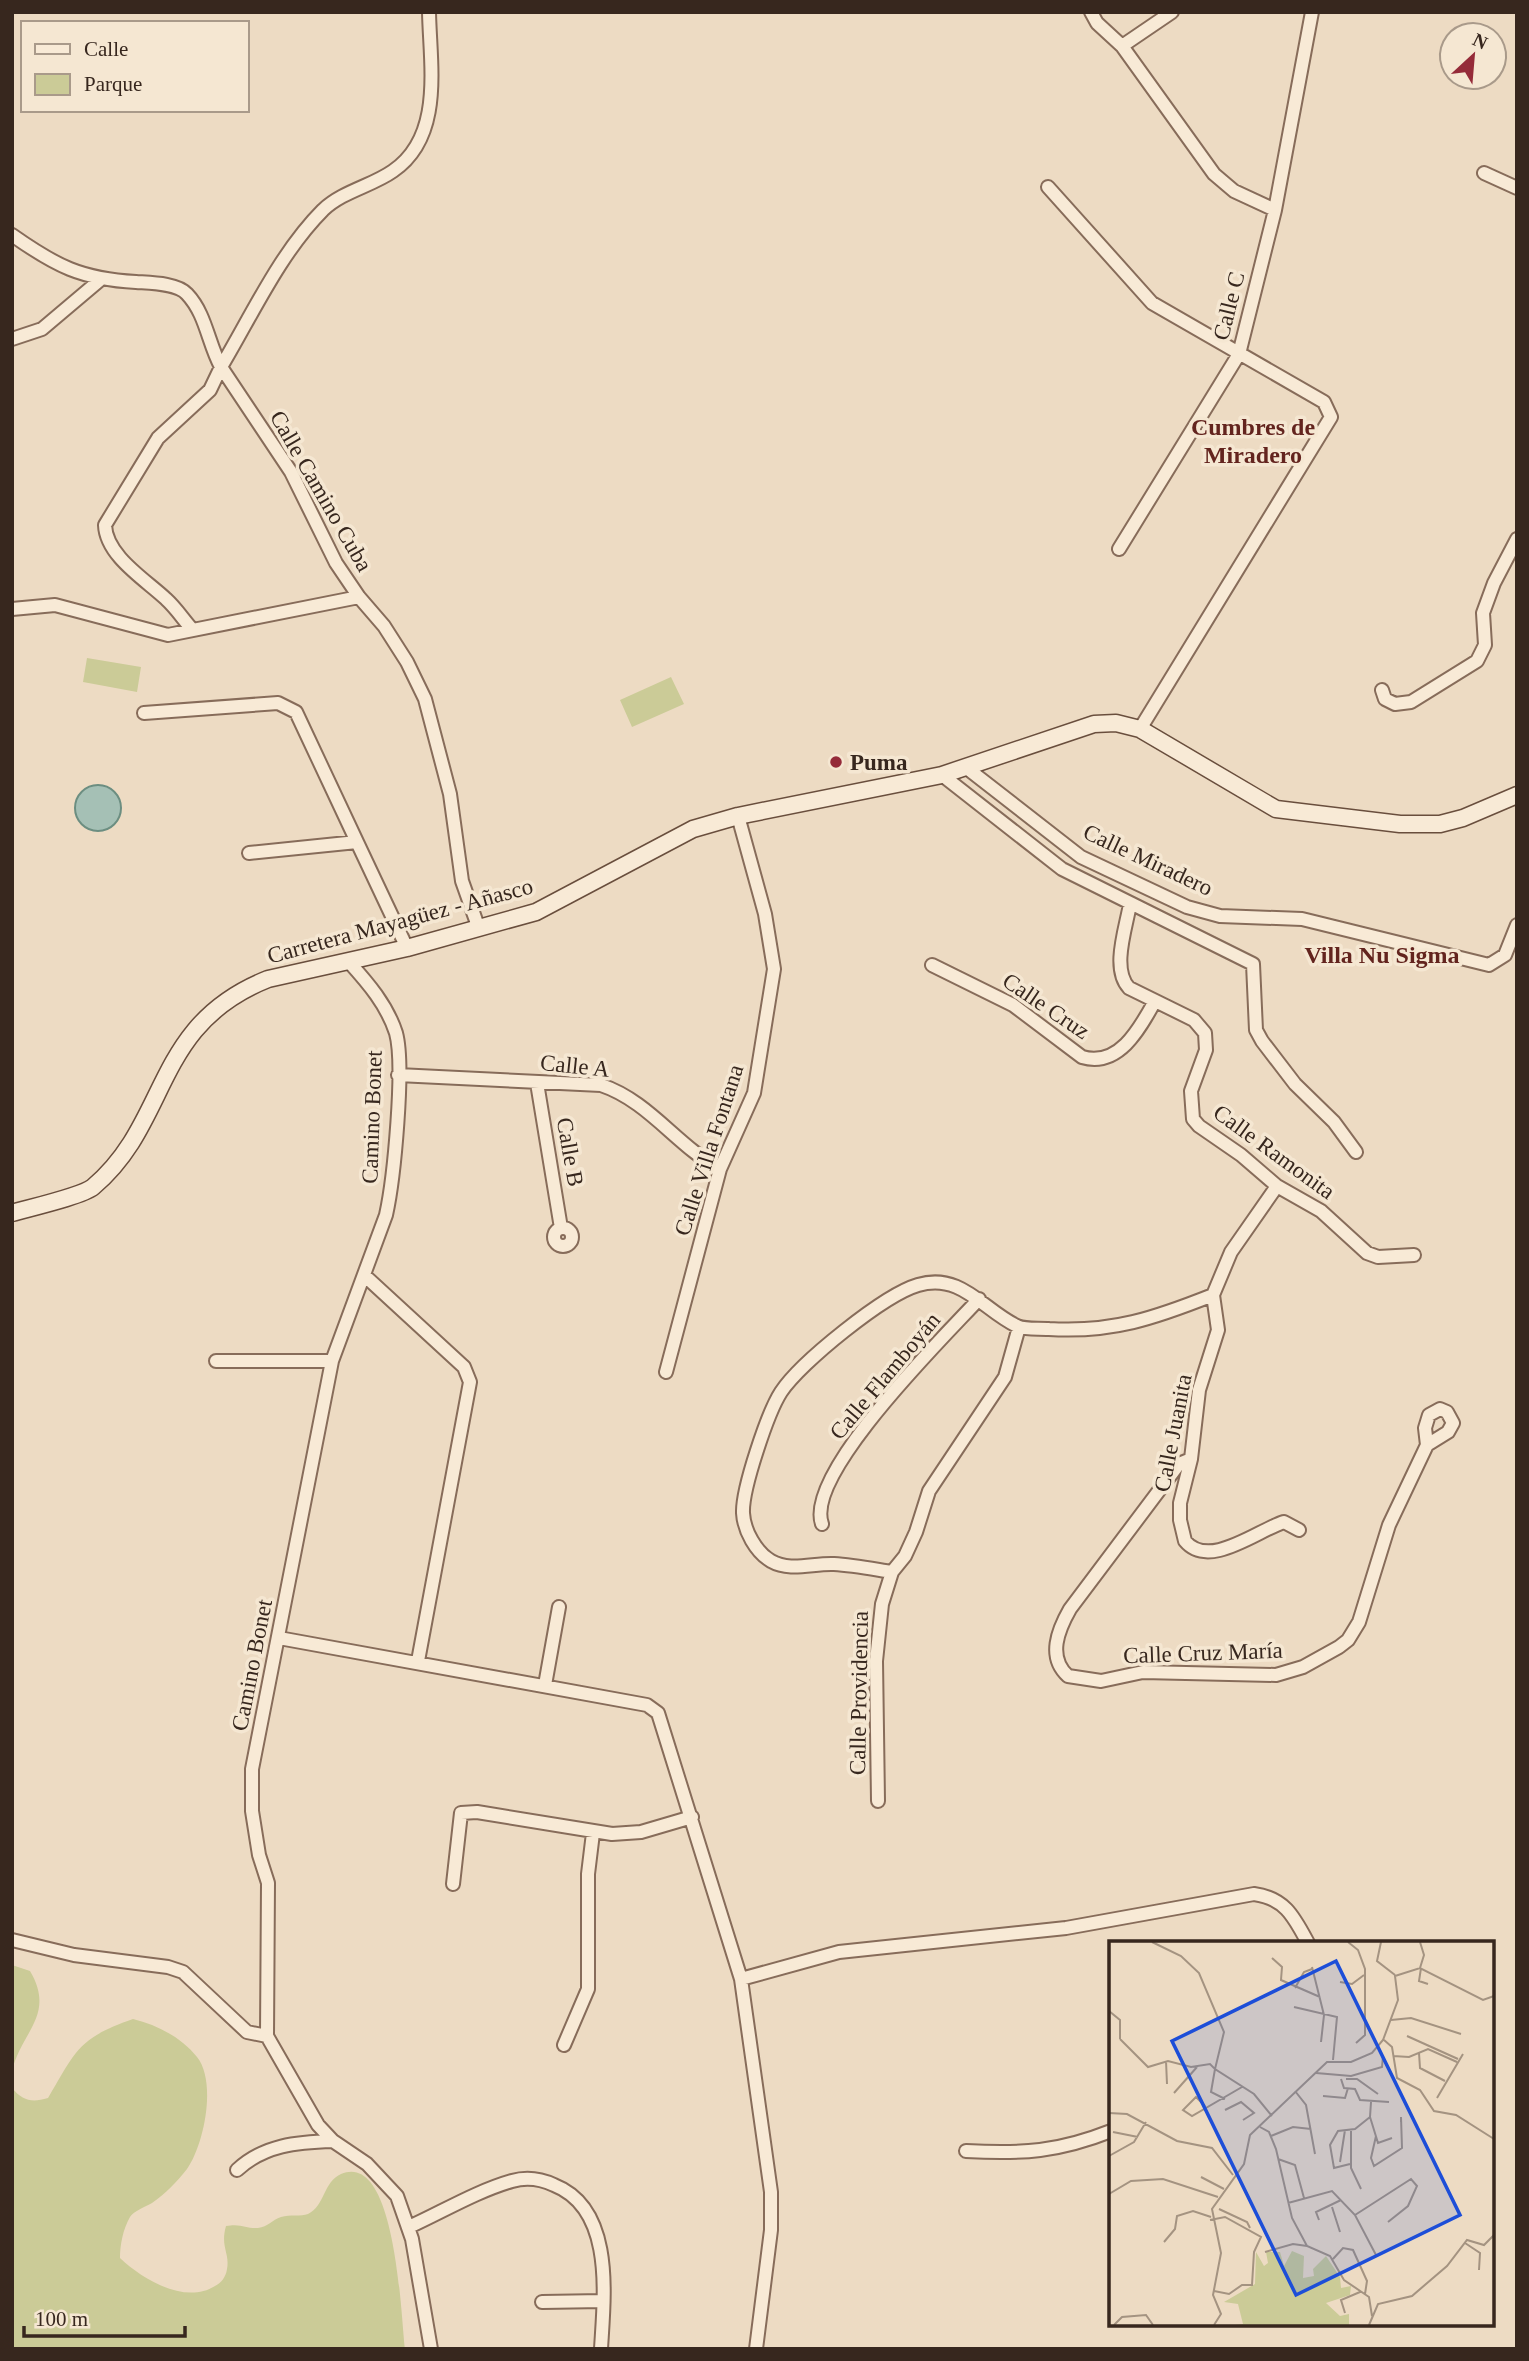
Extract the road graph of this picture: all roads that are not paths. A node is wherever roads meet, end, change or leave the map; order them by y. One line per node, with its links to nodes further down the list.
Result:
1 (429, 12): 14 (street)
2 (1091, 12): 5 (street)
3 (1172, 12): 5 (street)
4 (1312, 12): 9 (street, Calle C)
5 (1122, 46): 9 (street)
6 (1484, 173): 8 (street)
7 (1048, 187): 13 (street)
8 (1517, 188)
9 (1275, 210): 13 (street, Calle C)
10 (12, 235): 11 (street)
11 (100, 280): 12 (street); 14 (street, Calle Camino Cuba)
12 (12, 339)
13 (1239, 354): 16 (street, Calle C); 22 (street)
14 (221, 367): 17 (street, Calle Camino Cuba); 19 (street)
15 (1517, 539): 20 (street)
16 (1119, 548)
17 (359, 597): 19 (street); 31 (street, Calle Camino Cuba)
18 (12, 609): 19 (street)
19 (191, 628)
20 (1382, 690)
21 (144, 713): 27 (street)
22 (1140, 729): 23 (main road, Carretera Mayagüez - Añasco); 25 (main road, Carretera Mayagüez - Añasco)
23 (968, 769): 24 (main road, Carretera Mayagüez - Añasco); 30 (street, Calle Miradero)
24 (943, 775): 26 (main road, Carretera Mayagüez - Añasco); 29 (street)
25 (1517, 795)
26 (738, 816): 31 (main road, Carretera Mayagüez - Añasco); 39 (street, Calle Villa Fontana)
27 (357, 842): 28 (street); 32 (street)
28 (249, 852)
29 (1130, 904): 35 (street, Calle Ramonita); 38 (street)
30 (1517, 925)
31 (479, 929): 32 (main road, Carretera Mayagüez - Añasco)
32 (407, 948): 33 (main road, Carretera Mayagüez - Añasco)
33 (349, 962): 36 (street, Camino Bonet); 41 (main road, Carretera Mayagüez - Añasco)
34 (932, 965): 35 (street, Calle Cruz)
35 (1155, 1000): 40 (street, Calle Ramonita)
36 (398, 1075): 37 (street, Calle A); 44 (street, Camino Bonet)
37 (537, 1083): 39 (street, Calle A); 42 (street, Calle B)
38 (1356, 1152)
39 (720, 1169): 50 (street, Calle Villa Fontana)
40 (1277, 1186): 43 (street, Calle Ramonita); 45 (street)
41 (12, 1213)
42 (561, 1228)
43 (1414, 1255)
44 (364, 1275): 49 (street, Camino Bonet); 58 (street)
45 (1213, 1295): 47 (street); 52 (street, Calle Juanita)
46 (979, 1299): 47 (street); 53 (street, Calle Flamboyán); 55 (street)
47 (1019, 1327): 55 (street, Calle Providencia)
48 (216, 1360): 49 (street)
49 (332, 1361): 57 (street, Camino Bonet)
50 (666, 1373)
51 (1427, 1445): 52 (street, Calle Cruz María)
52 (1191, 1459): 54 (street, Calle Juanita)
53 (822, 1524)
54 (1298, 1531)
55 (892, 1572): 60 (street, Calle Providencia)
56 (559, 1607): 59 (street)
57 (279, 1638): 58 (street); 67 (street, Camino Bonet)
58 (418, 1661): 59 (street)
59 (545, 1685): 61 (street)
60 (878, 1801)
61 (692, 1817): 62 (street); 66 (street)
62 (593, 1833): 63 (street); 68 (street)
63 (453, 1885)
64 (12, 1940): 67 (street)
65 (1307, 1941): 66 (street)
66 (741, 1979): 78 (street)
67 (267, 2036): 70 (street)
68 (564, 2045)
69 (1109, 2131): 71 (street)
70 (333, 2141): 72 (street); 73 (street)
71 (967, 2151)
72 (237, 2170)
73 (409, 2227): 74 (street); 76 (street)
74 (603, 2301): 75 (street); 77 (street)
75 (541, 2302)
76 (431, 2349)
77 (601, 2349)
78 (756, 2349)

